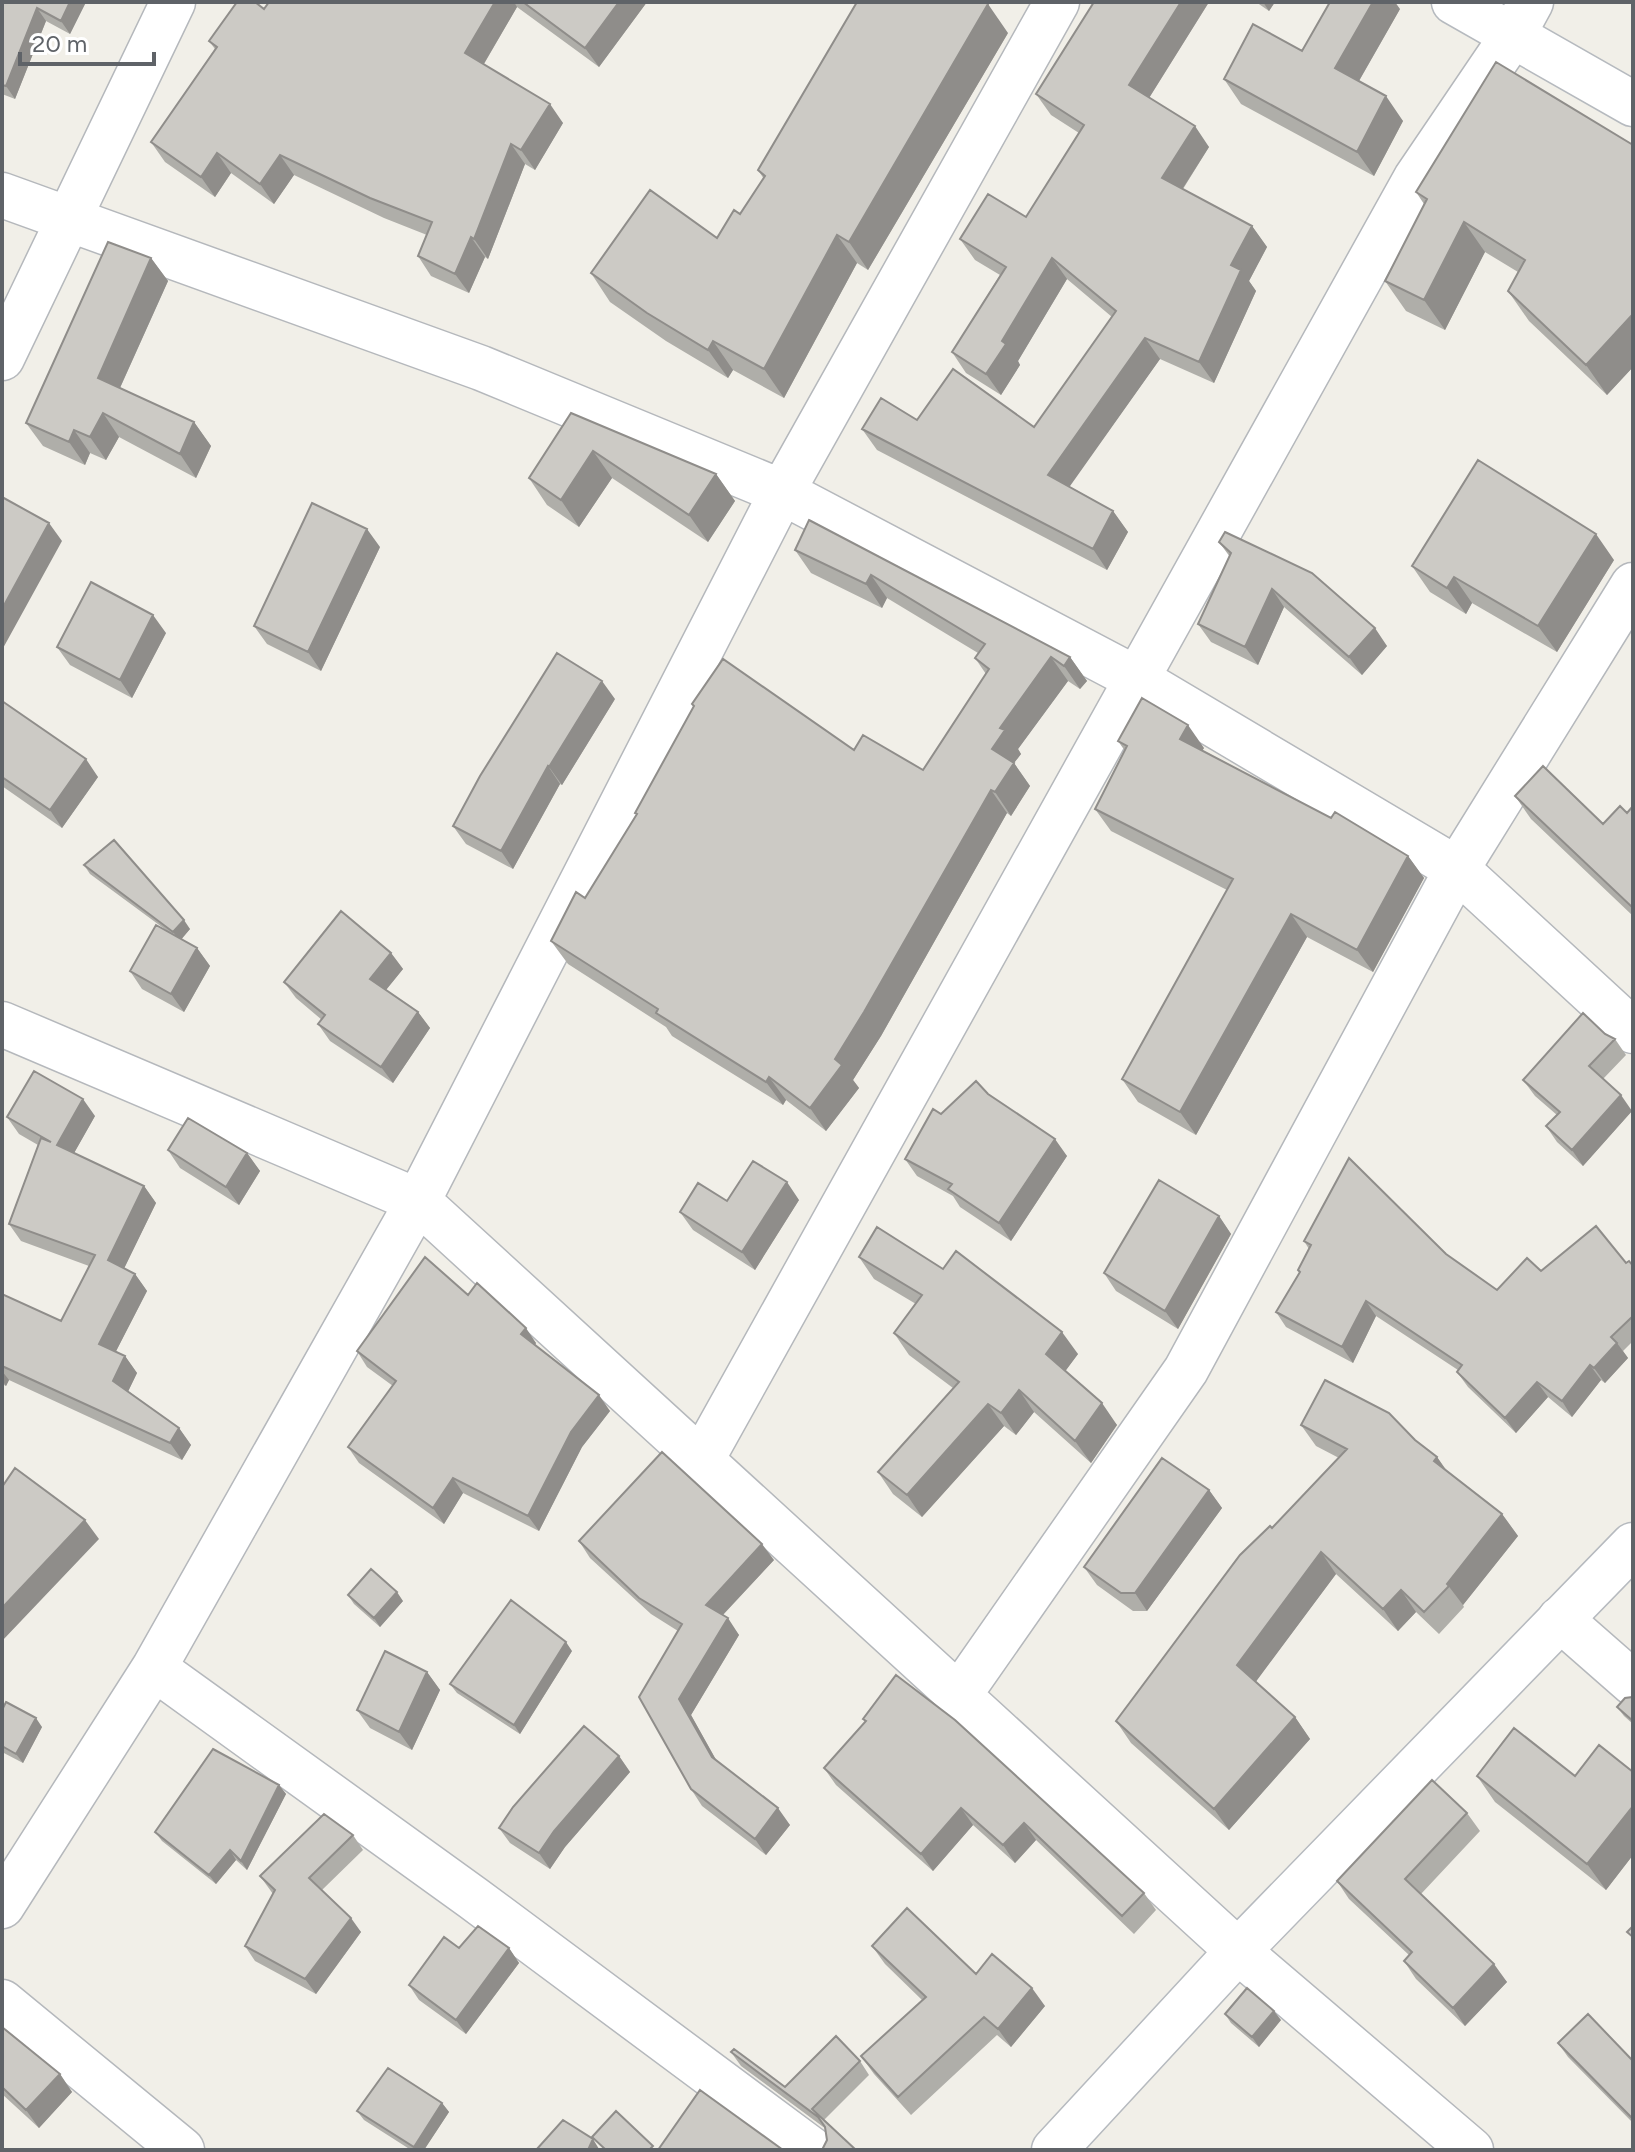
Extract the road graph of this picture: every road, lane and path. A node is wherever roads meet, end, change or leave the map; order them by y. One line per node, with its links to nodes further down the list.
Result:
1 (173, 2): 7 (street)
2 (1057, 2): 9 (street)
3 (1454, 2): 4 (street)
4 (1522, 19): 5 (street); 11 (street)
5 (1633, 104)
6 (2, 195): 7 (street)
7 (69, 219): 8 (street); 9 (street)
8 (2, 358)
9 (782, 492): 11 (street); 15 (street)
10 (1633, 585): 12 (street)
11 (1137, 679): 12 (street); 16 (street)
12 (1457, 869): 14 (street); 21 (street)
13 (2, 1024): 15 (street)
14 (1633, 1031)
15 (418, 1201): 16 (street); 19 (street)
16 (702, 1459): 21 (street)
17 (1633, 1545): 18 (street)
18 (1560, 1619): 20 (street); 23 (street)
19 (154, 1668): 22 (street); 26 (street)
20 (1633, 1683)
21 (959, 1695): 23 (street)
22 (2, 1906)
23 (1238, 1951): 27 (street); 28 (street)
24 (2, 2002): 25 (street)
25 (182, 2150)
26 (812, 2150)
27 (1054, 2150)
28 (1471, 2150)

